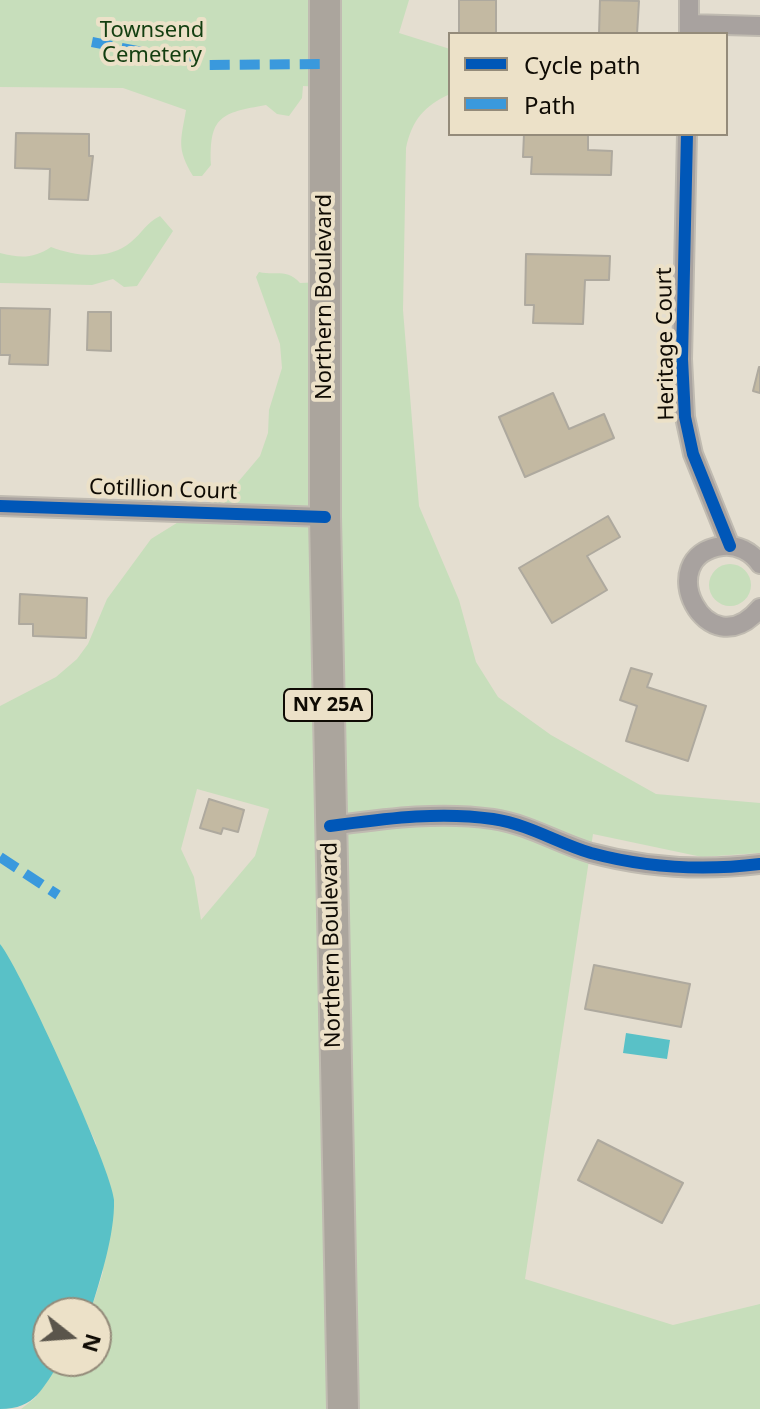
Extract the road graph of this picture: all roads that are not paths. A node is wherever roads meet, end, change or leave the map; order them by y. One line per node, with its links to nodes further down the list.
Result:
1 (325, 0): 7 (main road, Northern Boulevard / NY 25A)
2 (689, 0): 4 (street)
3 (760, 26): 4 (street)
4 (689, 29)
5 (687, 136): 8 (street, Heritage Court)
6 (0, 506): 7 (street, Cotillion Court)
7 (325, 517): 11 (main road, Northern Boulevard / NY 25A)
8 (730, 546): 9 (street); 10 (street)
9 (760, 564)
10 (760, 608)
11 (330, 826): 12 (street); 13 (main road, Northern Boulevard / NY 25A)
12 (760, 864)
13 (343, 1409)

